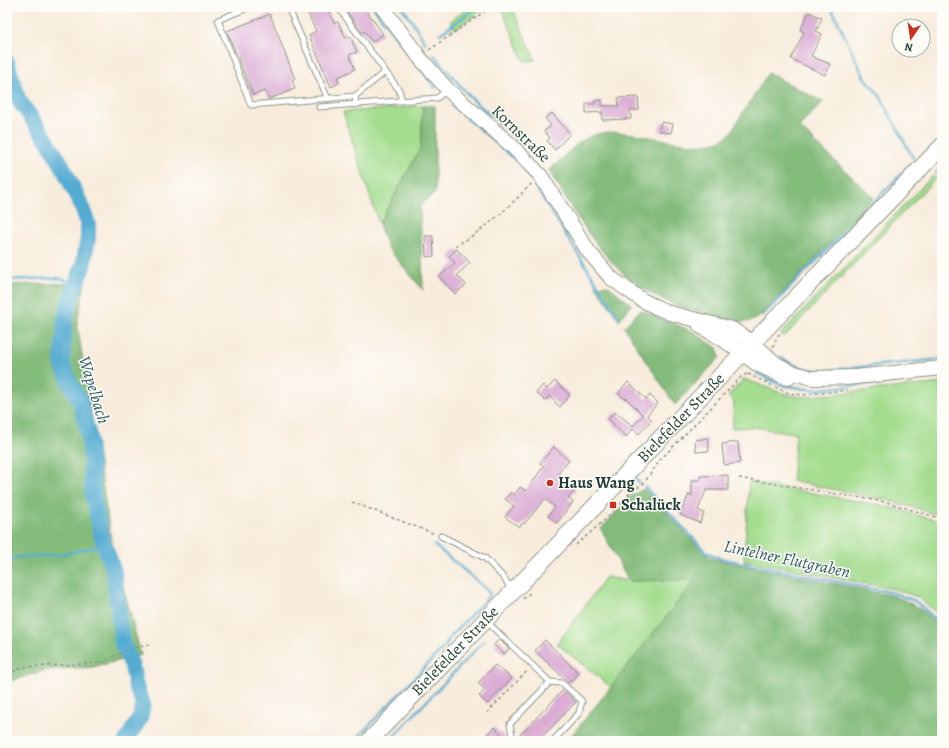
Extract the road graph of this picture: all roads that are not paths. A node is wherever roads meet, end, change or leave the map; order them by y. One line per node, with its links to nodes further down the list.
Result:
1 (250, 7): 8 (lane)
2 (288, 7): 8 (lane)
3 (338, 7): 5 (lane)
4 (382, 7): 6 (street, Kornstraße)
5 (385, 72): 7 (lane); 9 (lane)
6 (448, 90): 9 (lane); 13 (street, Kornstraße)
7 (355, 96): 8 (lane); 10 (lane)
8 (328, 99)
9 (402, 101): 10 (lane)
10 (356, 104): 11 (lane)
11 (319, 107)
12 (942, 146): 13 (main road, Bielefelder Straße)
13 (747, 348): 14 (street, Kornstraße); 16 (main road, Bielefelder Straße)
14 (942, 368)
15 (440, 536): 16 (lane)
16 (513, 591): 17 (main road, Bielefelder Straße)
17 (485, 621): 18 (lane); 19 (main road, Bielefelder Straße)
18 (550, 682): 20 (lane); 21 (lane)
19 (369, 741)
20 (513, 741)
21 (553, 741)

